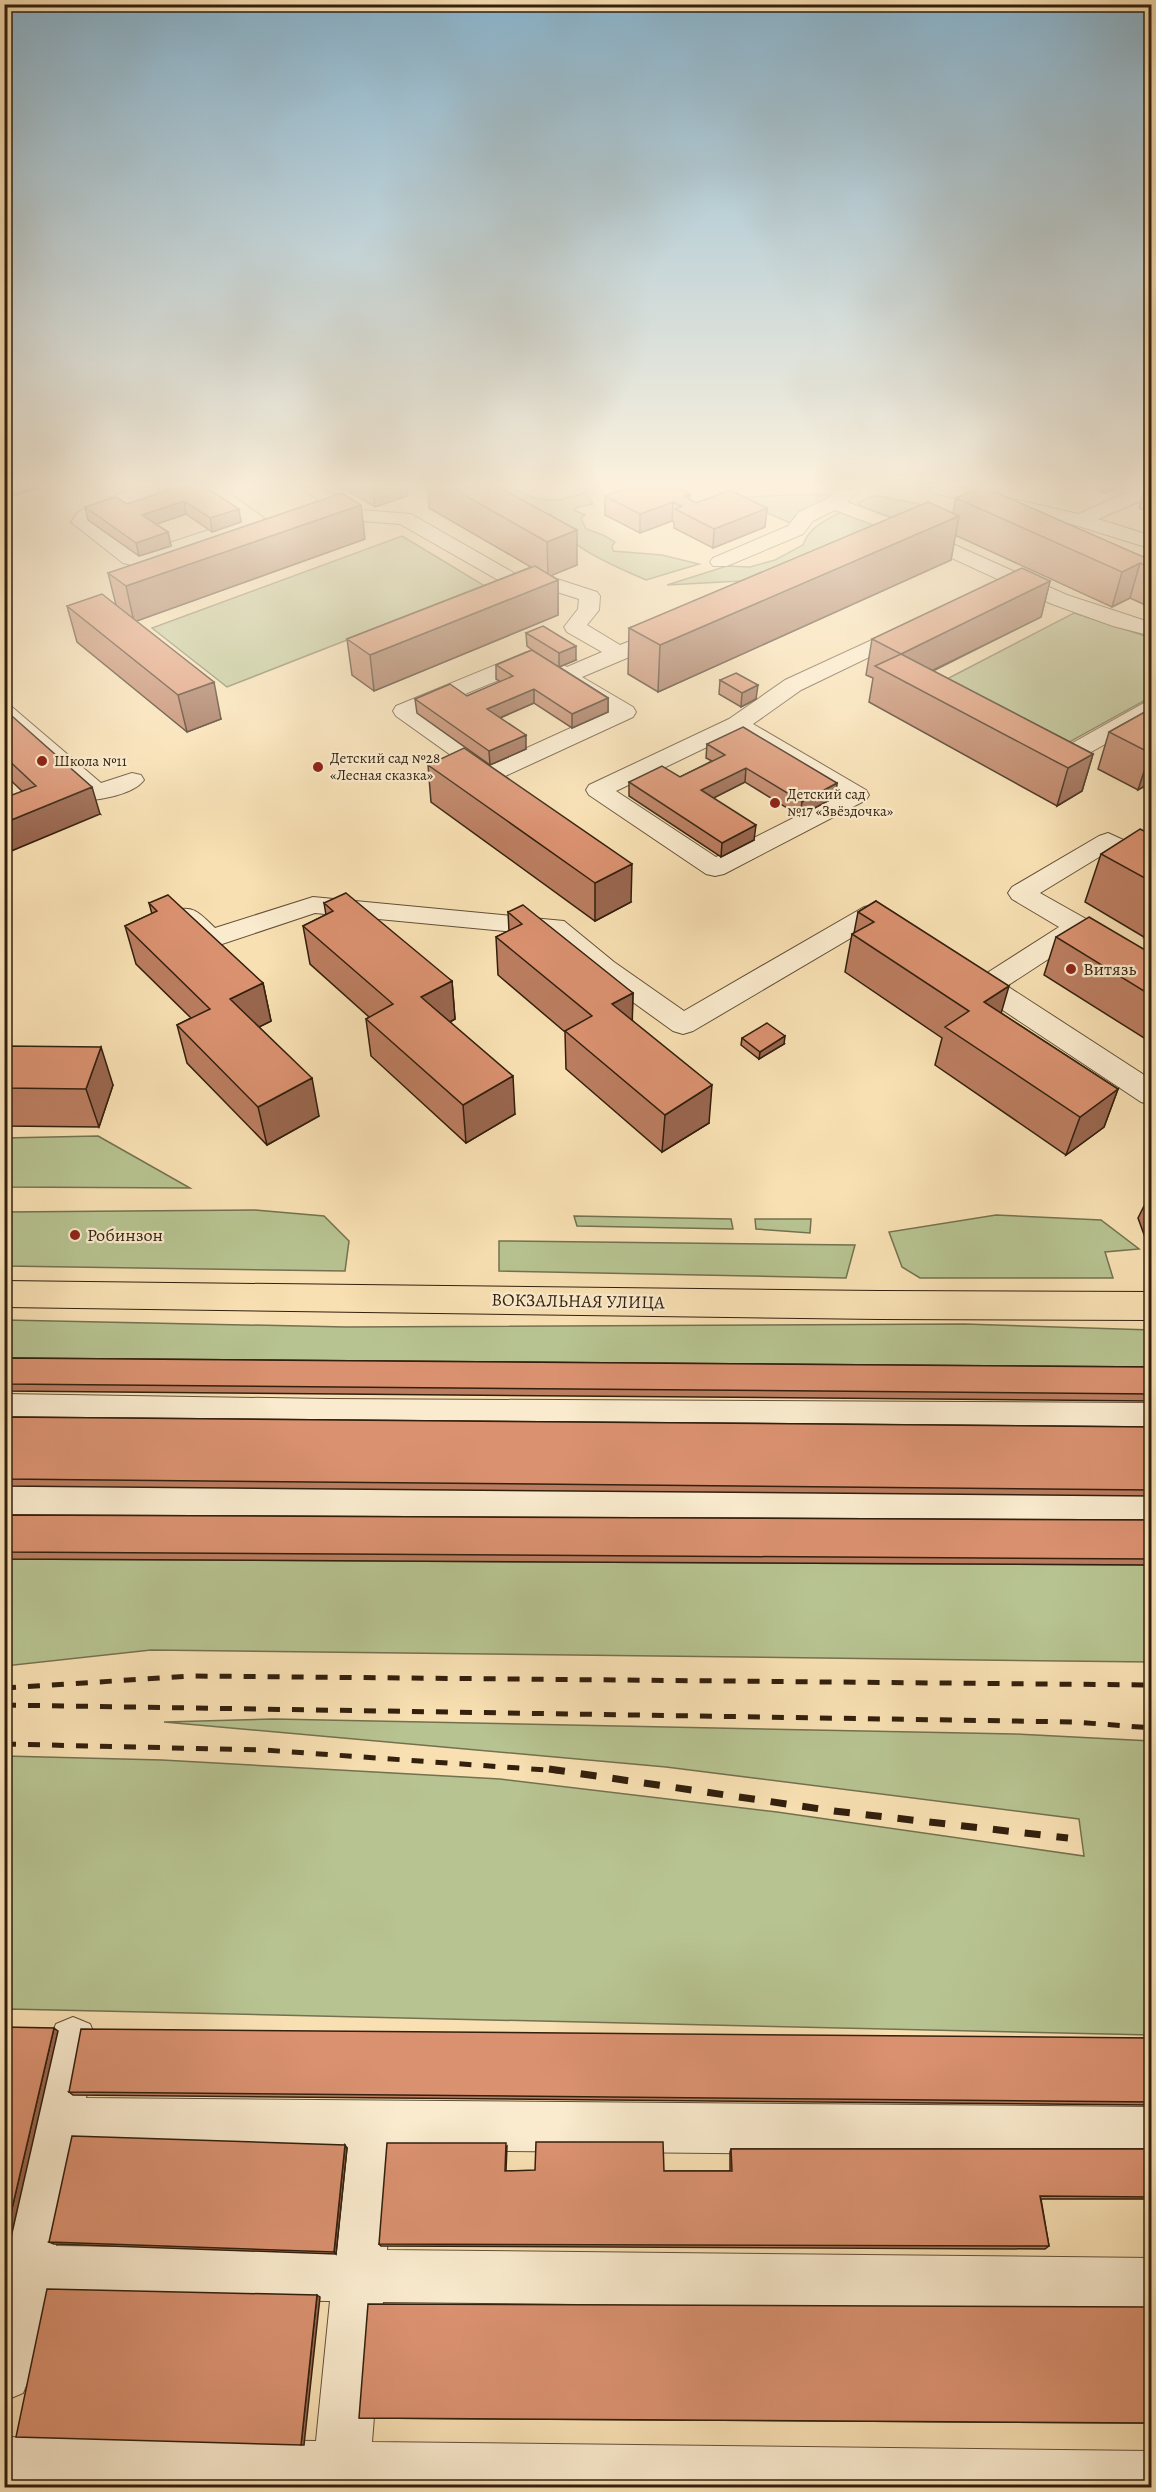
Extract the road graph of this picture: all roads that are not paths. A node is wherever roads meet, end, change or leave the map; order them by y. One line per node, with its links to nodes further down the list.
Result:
1 (589, 604): 6 (street)
2 (1068, 604): 5 (street)
3 (931, 618): 10 (street)
4 (686, 624): 6 (street)
5 (1152, 630)
6 (619, 653): 7 (street)
7 (566, 676): 7 (street)
8 (1152, 708): 11 (street)
9 (4, 712): 12 (street)
10 (737, 724): 10 (street)
11 (1028, 735)
12 (132, 780)
13 (1152, 863): 15 (street)
14 (186, 916): 17 (street)
15 (1078, 927): 16 (street); 17 (street)
16 (1151, 967)
17 (987, 986): 18 (street)
18 (1152, 1095)
19 (4, 1294): 20 (main road, ВОКЗАЛЬНАЯ УЛИЦА)
20 (1152, 1306)
21 (4, 1409): 22 (street)
22 (1152, 1418)
23 (4, 1498): 24 (street)
24 (1152, 1512)
25 (73, 2041): 26 (street)
26 (57, 2122): 27 (street); 29 (street)
27 (372, 2124): 28 (street); 30 (street)
28 (1152, 2132)
29 (25, 2272): 30 (street); 32 (street)
30 (358, 2276): 31 (street); 34 (street)
31 (1152, 2284)
32 (4, 2374)
33 (4, 2465): 34 (street)
34 (340, 2479): 35 (street)
35 (1152, 2479)

